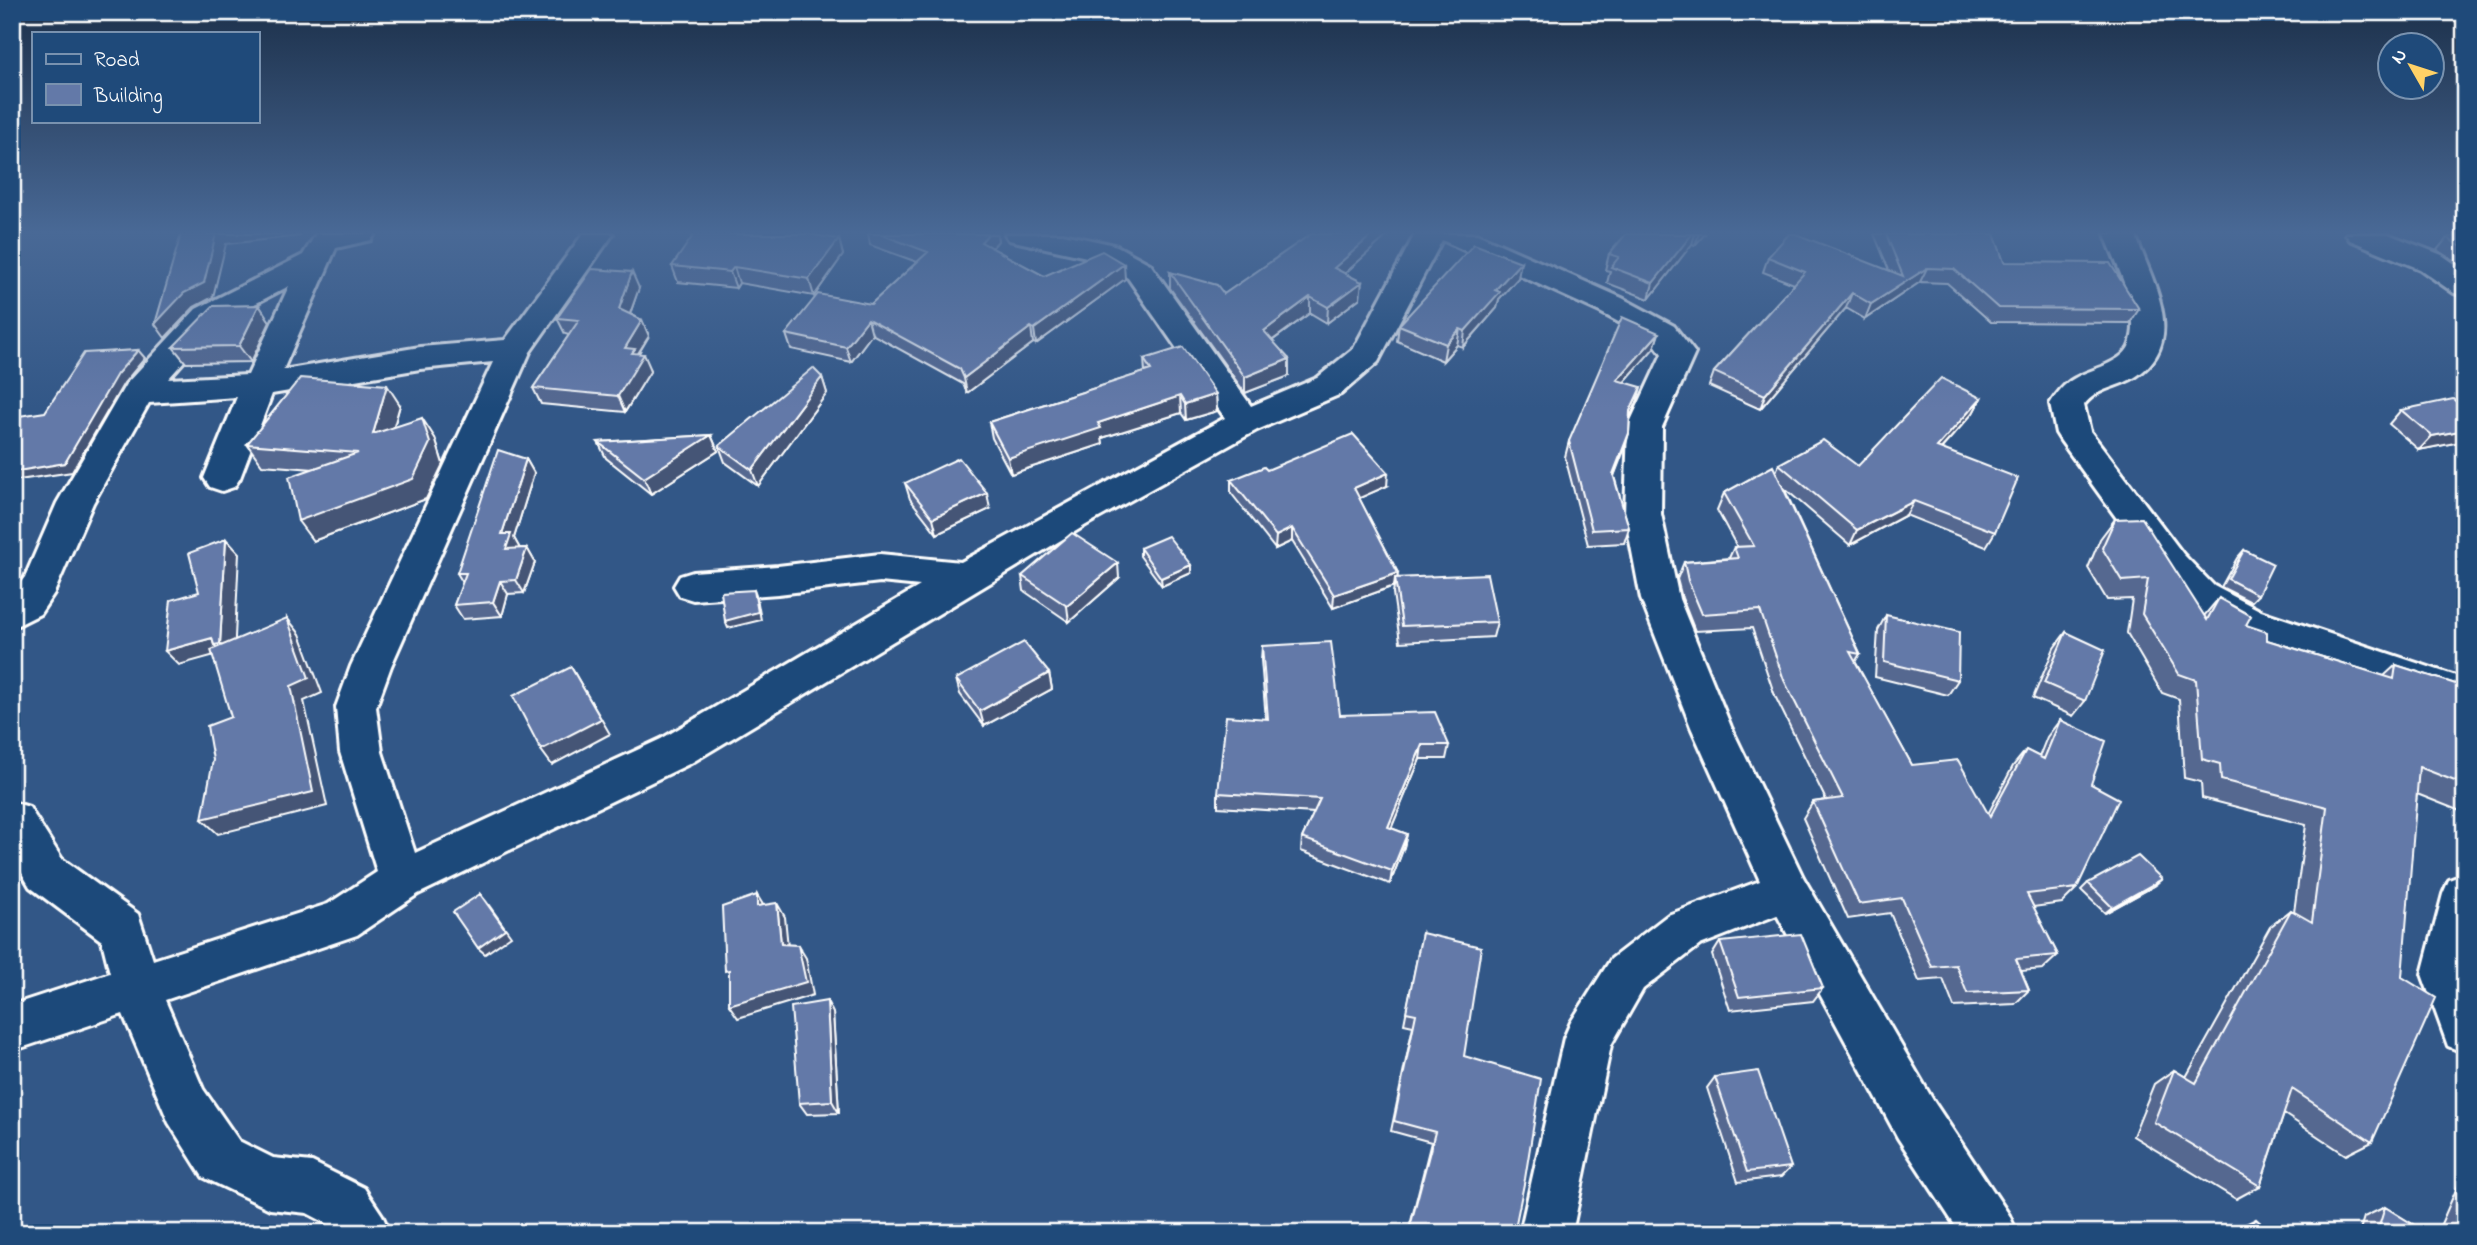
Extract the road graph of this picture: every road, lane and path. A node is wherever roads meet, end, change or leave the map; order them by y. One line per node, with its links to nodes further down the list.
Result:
1 (254, 292): 10 (street)
2 (302, 292): 9 (street)
3 (556, 292): 8 (street)
4 (1154, 292): 11 (street)
5 (1399, 292): 11 (street)
6 (1582, 292): 19 (street)
7 (2142, 292): 16 (street)
8 (515, 350): 9 (street); 18 (street)
9 (260, 385): 10 (street); 12 (street)
10 (138, 392): 15 (street)
11 (1245, 422): 13 (street)
12 (222, 478)
13 (966, 577): 14 (street); 18 (street)
14 (693, 586)
15 (12, 613)
16 (2465, 695)
17 (14, 820): 21 (street)
18 (402, 880): 21 (street)
19 (1787, 891): 25 (street); 26 (street)
20 (2465, 894): 23 (street)
21 (137, 987): 22 (street); 24 (street)
22 (12, 1028)
23 (2465, 1030)
24 (365, 1233)
25 (1546, 1233)
26 (1992, 1233)

